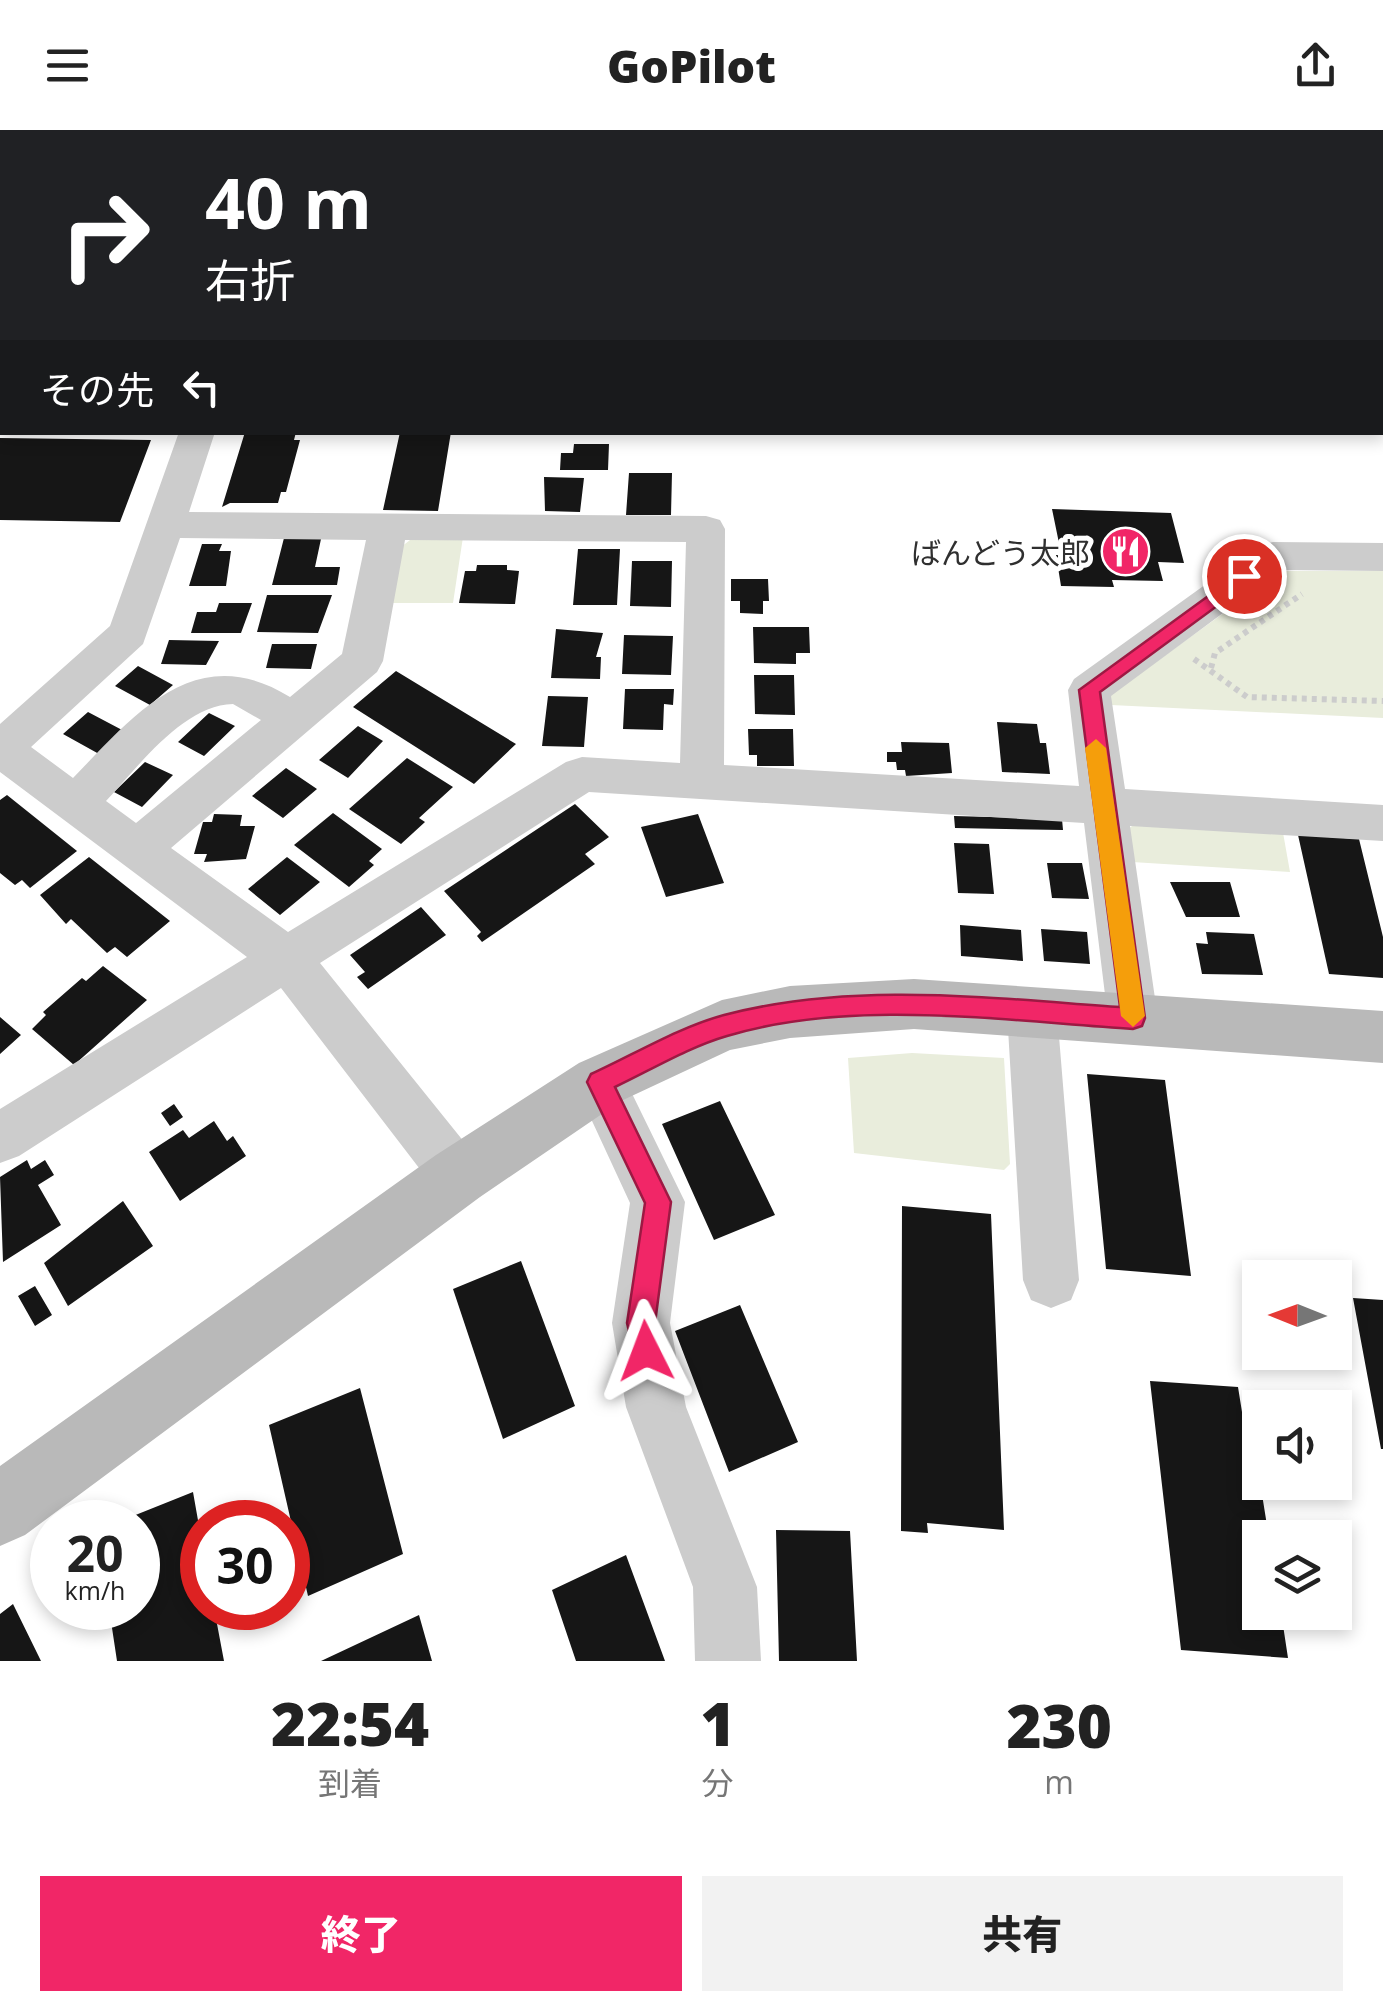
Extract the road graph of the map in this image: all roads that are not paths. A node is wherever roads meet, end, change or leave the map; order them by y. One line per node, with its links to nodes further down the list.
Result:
1 (195, 435): 2 (street)
2 (166, 525): 3 (street); 6 (street)
3 (388, 527): 5 (street); 7 (street)
4 (1383, 557): 9 (street)
5 (293, 719): 8 (street); 11 (street)
6 (0, 750): 8 (street)
7 (702, 779): 9 (street); 12 (street)
8 (75, 804): 11 (street)
9 (1102, 805): 10 (street); 14 (street)
10 (1383, 823)
11 (136, 850): 12 (street)
12 (288, 959): 17 (street); 18 (street)
13 (1032, 1012): 14 (street); 16 (street); 19 (street)
14 (1133, 1018): 15 (street)
15 (1383, 1037)
16 (600, 1082): 18 (street); 21 (street)
17 (0, 1138)
18 (458, 1176): 20 (street)
19 (1051, 1280)
20 (0, 1510)
21 (728, 1661)

